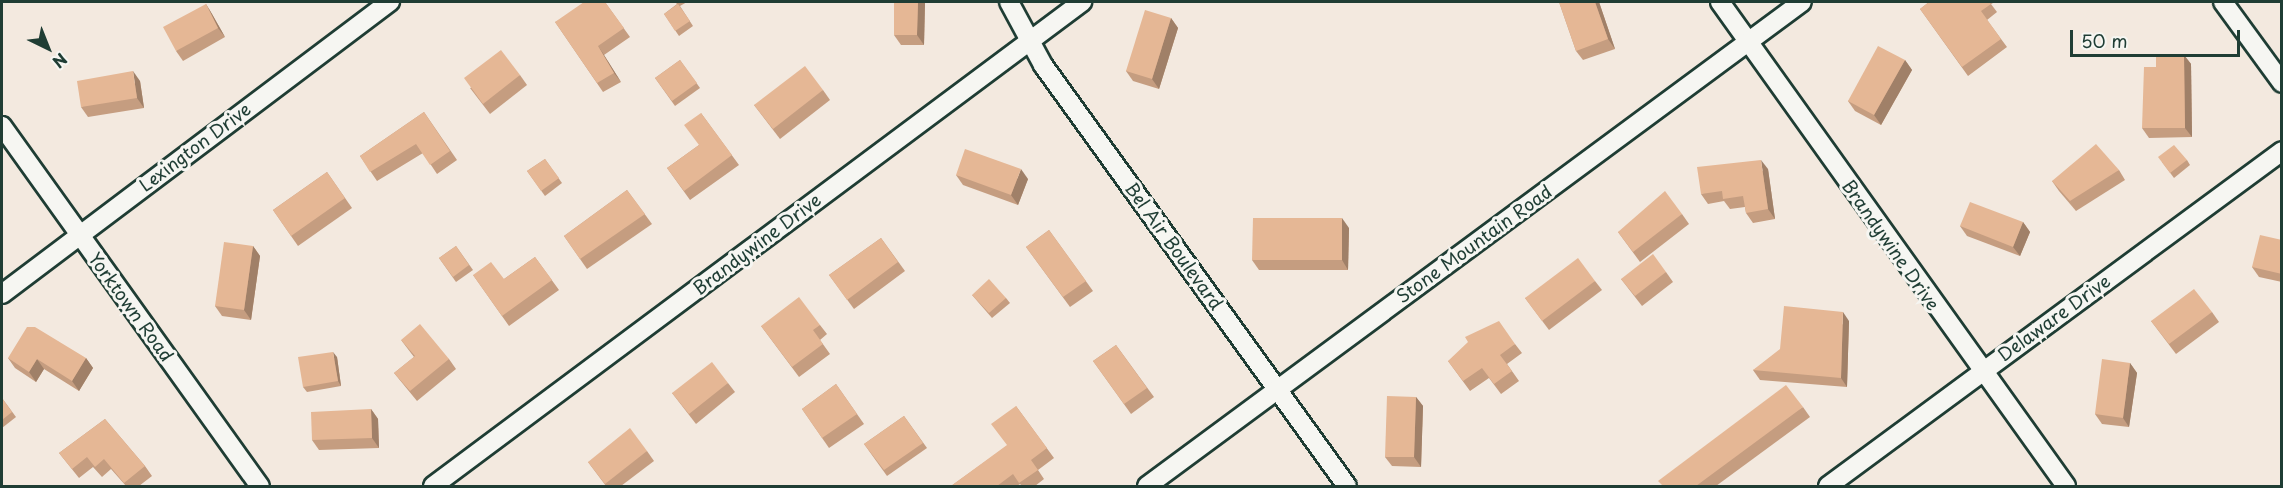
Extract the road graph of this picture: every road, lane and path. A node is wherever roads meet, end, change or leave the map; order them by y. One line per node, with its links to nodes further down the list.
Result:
1 (390, 2): 12 (street, Lexington Drive)
2 (1009, 2): 7 (street, Bel Air Boulevard)
3 (1082, 2): 7 (street, Brandywine Drive)
4 (1720, 2): 8 (street, Brandywine Drive)
5 (1802, 2): 8 (street, Stone Mountain Road)
6 (2223, 2): 9 (street)
7 (1028, 42): 15 (street, Bel Air Boulevard); 17 (street, Brandywine Drive)
8 (1747, 42): 14 (street, Brandywine Drive); 15 (street, Stone Mountain Road)
9 (2282, 83)
10 (2, 126): 12 (street, Yorktown Road)
11 (2282, 152): 14 (street, Delaware Drive)
12 (79, 234): 13 (street, Lexington Drive); 16 (street, Yorktown Road)
13 (2, 294)
14 (1980, 372): 20 (street, Delaware Drive); 21 (street, Brandywine Drive)
15 (1277, 390): 18 (street, Stone Mountain Road); 19 (street, Bel Air Boulevard)
16 (260, 486)
17 (433, 486)
18 (1147, 486)
19 (1347, 486)
20 (1828, 486)
21 (2066, 486)

